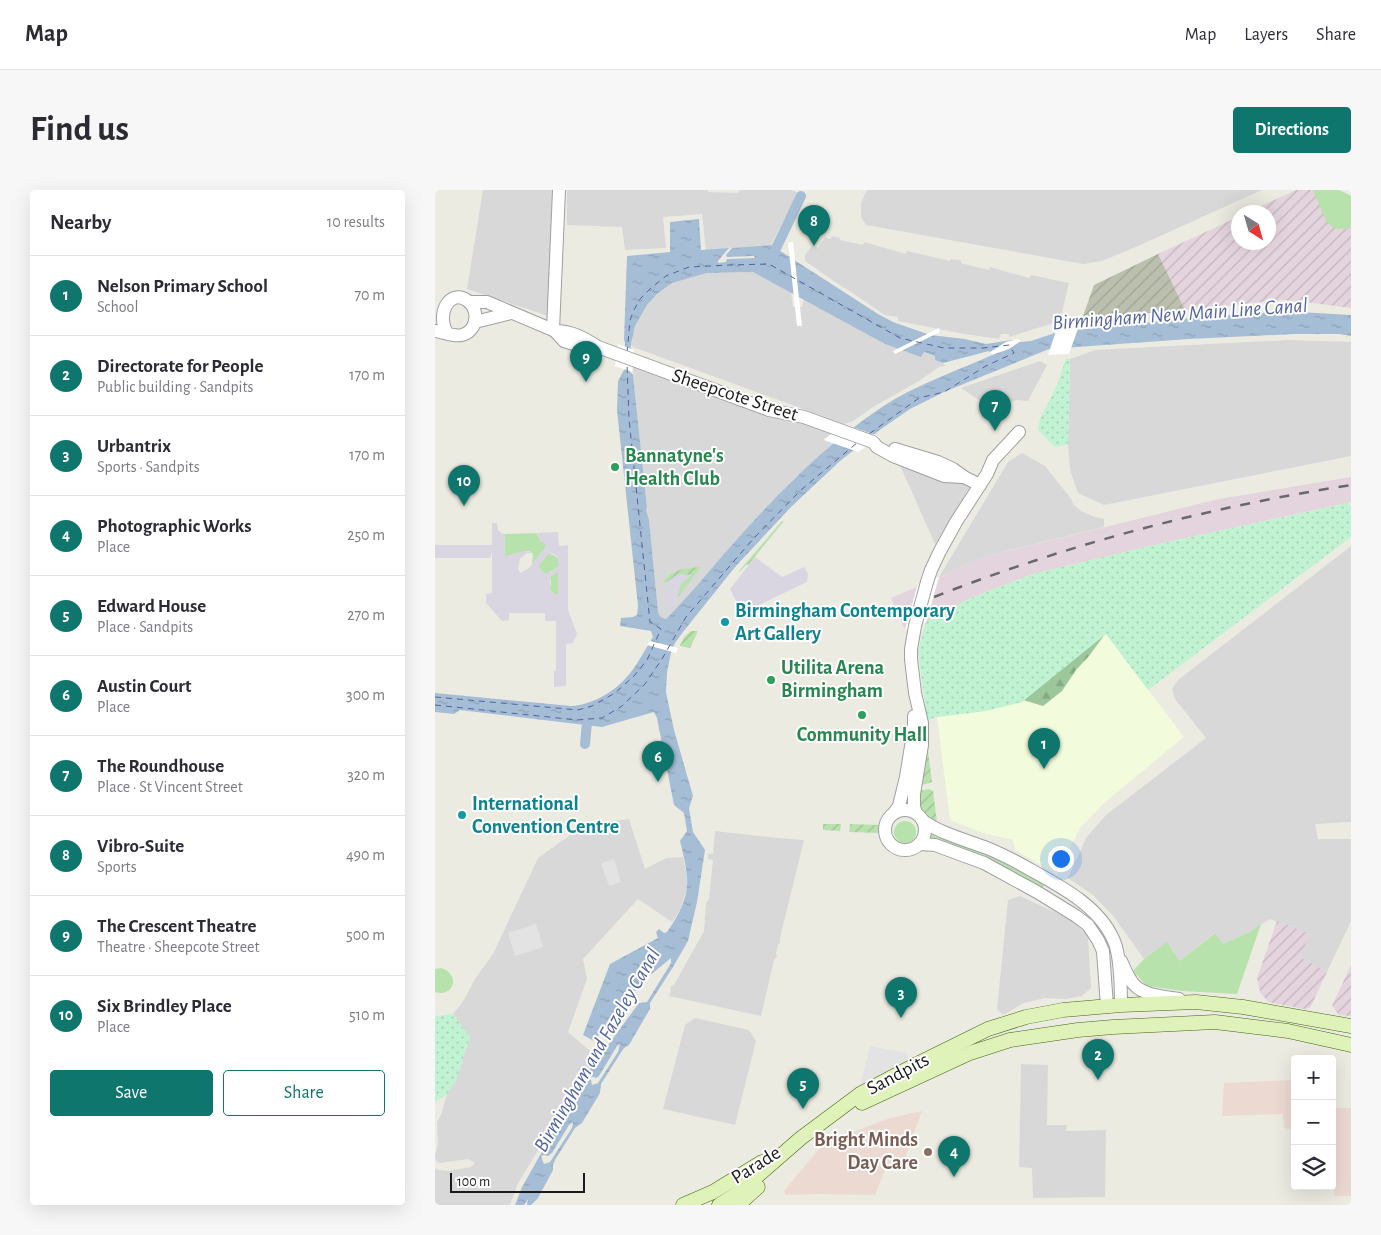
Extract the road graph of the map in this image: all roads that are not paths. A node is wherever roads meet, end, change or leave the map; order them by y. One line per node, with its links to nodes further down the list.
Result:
1 (559, 190): 3 (street)
2 (469, 302): 3 (street); 4 (street); 5 (street)
3 (511, 313): 5 (street)
4 (437, 318): 7 (street)
5 (475, 322): 7 (street)
6 (435, 331): 7 (street)
7 (448, 334)
8 (598, 347): 10 (street, Sheepcote Street)
9 (987, 474): 10 (street)
10 (980, 485): 11 (street, bridge)
11 (915, 693): 12 (street); 13 (street)
12 (894, 813): 13 (street); 14 (street)
13 (920, 817): 14 (street); 15 (street)
14 (919, 844): 17 (street)
15 (1117, 952): 16 (street); 17 (street)
16 (1196, 1002): 17 (main road); 18 (main road)
17 (1113, 1014): 19 (main road); 20 (main road, Sandpits); 23 (main road, Sandpits)
18 (1351, 1026)
19 (1351, 1045)
20 (801, 1138): 21 (main road, Parade); 22 (main road, Sandpits)
21 (683, 1205)
22 (719, 1205)
23 (738, 1205)

